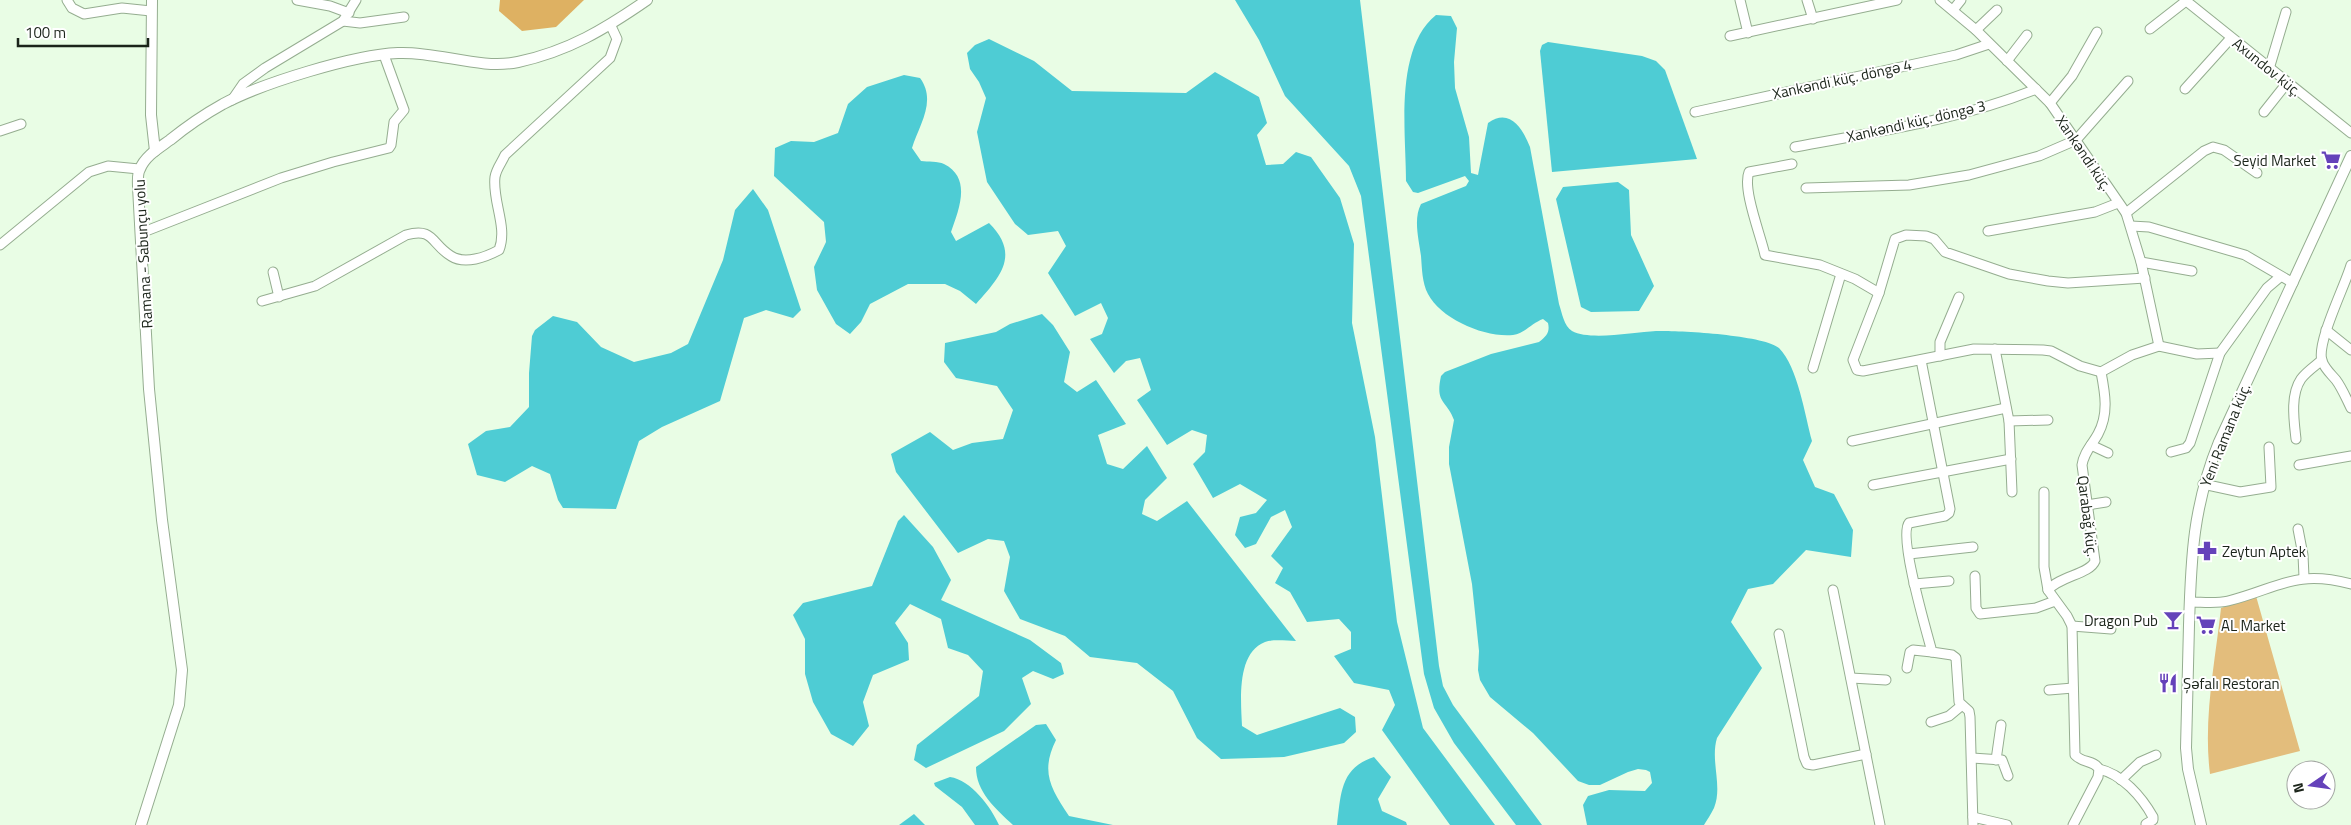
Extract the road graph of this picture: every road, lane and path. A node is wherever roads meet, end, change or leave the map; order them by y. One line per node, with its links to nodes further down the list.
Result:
1 (67, 0): 15 (street)
2 (152, 0): 15 (street)
3 (296, 0): 17 (street)
4 (356, 0): 17 (street)
5 (648, 0): 21 (street, Ramana - Sabunçu yolu)
6 (1740, 0): 25 (street)
7 (1807, 0): 19 (street)
8 (1897, 0): 12 (street)
9 (1940, 0): 13 (street, Xankəndi küç.)
10 (1961, 0): 13 (street)
11 (2185, 0): 22 (street); 28 (street, Axundov küç.)
12 (1874, 3): 19 (street)
13 (1953, 10): 23 (street, Xankəndi küç.)
14 (1997, 10): 23 (street)
15 (152, 11): 46 (street)
16 (2286, 12): 32 (street)
17 (349, 13): 20 (street)
18 (404, 17): 20 (street)
19 (1813, 19): 25 (street)
20 (343, 21): 37 (street)
21 (611, 26): 30 (street, Ramana - Sabunçu yolu); 67 (street)
22 (2150, 29)
23 (1976, 30): 29 (street, Xankəndi küç.)
24 (2097, 32): 38 (street)
25 (1748, 33): 27 (street)
26 (2027, 35): 31 (street)
27 (1730, 36)
28 (2231, 38): 32 (street, Axundov küç.); 36 (street)
29 (1989, 44): 31 (street, Xankəndi küç.); 39 (street, Xankəndi küç. döngə 4)
30 (384, 55): 37 (street, Ramana - Sabunçu yolu); 56 (street)
31 (2007, 62): 35 (street, Xankəndi küç.)
32 (2269, 69): 34 (street, Axundov küç.)
33 (2128, 81): 44 (street)
34 (2287, 82): 40 (street); 43 (street, Axundov küç.)
35 (2036, 89): 38 (street, Xankəndi küç.); 45 (street, Xankəndi küç. döngə 3)
36 (2185, 89)
37 (232, 100): 46 (street, Ramana - Sabunçu yolu)
38 (2050, 103): 44 (street, Xankəndi küç.)
39 (1695, 112)
40 (2264, 112)
41 (21, 124): 42 (street)
42 (0, 131)
43 (2351, 133)
44 (2076, 140): 51 (street); 52 (street, Xankəndi küç.)
45 (1795, 147)
46 (155, 151): 49 (street, Ramana - Sabunçu yolu)
47 (2351, 156): 65 (street, Yeni Ramana küç.)
48 (1792, 164): 62 (street)
49 (140, 169): 56 (street, Ramana - Sabunçu yolu); 57 (street)
50 (2257, 174): 53 (street)
51 (1806, 188)
52 (2118, 203): 53 (street, Xankəndi küç.); 55 (street)
53 (2126, 213): 54 (street, Xankəndi küç.)
54 (2131, 226): 58 (street, Xankəndi küç.); 63 (street)
55 (1988, 231)
56 (142, 233): 134 (street, Ramana - Sabunçu yolu)
57 (0, 245)
58 (2141, 262): 60 (street); 64 (street, Xankəndi küç.)
59 (2351, 265): 70 (street)
60 (2192, 271)
61 (273, 272): 67 (street)
62 (1841, 274): 66 (street); 78 (street)
63 (2280, 277): 65 (street); 74 (street)
64 (2145, 278): 66 (street); 71 (street, Xankəndi küç.)
65 (2293, 283): 95 (street, Yeni Ramana küç.)
66 (1880, 293): 76 (street)
67 (279, 297): 69 (street)
68 (1959, 297): 75 (street)
69 (262, 301)
70 (2326, 330): 73 (street); 77 (street)
71 (2159, 346): 74 (street); 79 (street)
72 (1995, 349): 75 (street); 79 (street); 80 (street)
73 (2351, 350)
74 (2220, 353): 89 (street)
75 (1940, 356): 76 (street)
76 (1921, 360): 84 (street)
77 (2322, 360): 81 (street); 85 (street)
78 (1813, 368)
79 (2101, 372): 87 (street, Qarabağ küç.)
80 (2006, 408): 83 (street); 84 (street)
81 (2351, 408)
82 (2048, 420): 83 (street)
83 (2009, 421): 92 (street)
84 (1934, 423): 86 (street); 94 (street)
85 (2296, 439)
86 (1852, 440)
87 (2091, 445): 90 (street); 100 (street, Qarabağ küç.)
88 (2269, 447): 95 (street)
89 (2171, 452)
90 (2108, 453)
91 (2351, 456): 93 (street)
92 (2011, 459): 94 (street); 97 (street)
93 (2299, 465)
94 (1943, 471): 96 (street); 103 (street)
95 (2204, 484): 112 (street, Yeni Ramana küç.)
96 (1873, 486)
97 (2012, 492)
98 (2044, 492): 110 (street)
99 (2106, 502): 100 (street)
100 (2086, 505): 110 (street, Qarabağ küç.)
101 (2298, 529): 105 (street)
102 (1973, 547): 103 (street)
103 (1909, 554): 107 (street)
104 (1976, 576): 111 (street)
105 (2304, 578): 108 (street); 112 (street)
106 (1950, 581): 107 (street)
107 (1914, 584): 116 (street)
108 (2351, 584)
109 (1833, 590): 118 (street)
110 (2048, 590): 111 (street)
111 (2056, 601): 113 (street)
112 (2190, 602): 138 (street, Yeni Ramana küç.)
113 (2072, 626): 114 (street); 120 (street)
114 (2111, 628)
115 (1779, 634): 125 (street)
116 (1932, 652): 117 (street); 122 (street)
117 (1906, 668)
118 (1851, 678): 119 (street); 125 (street)
119 (1886, 680)
120 (2073, 688): 121 (street); 129 (street)
121 (2049, 690)
122 (1961, 706): 123 (street); 127 (street)
123 (1932, 722)
124 (2001, 725): 128 (street)
125 (1866, 754): 135 (street)
126 (2156, 755): 131 (street)
127 (1972, 758): 128 (street); 132 (street)
128 (1996, 760): 130 (street)
129 (2099, 769): 131 (street); 137 (street)
130 (2008, 776)
131 (2121, 780): 133 (street)
132 (1973, 821): 136 (street)
133 (2151, 823)
134 (141, 825)
135 (1880, 825)
136 (2007, 825)
137 (2073, 825)
138 (2201, 825)

